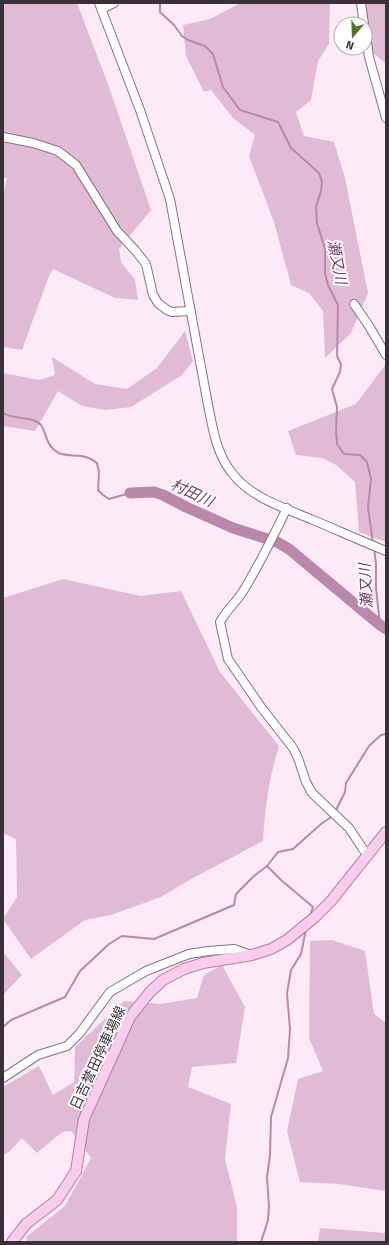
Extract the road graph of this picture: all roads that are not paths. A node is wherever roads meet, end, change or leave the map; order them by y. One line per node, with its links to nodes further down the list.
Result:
1 (114, 3): 3 (street)
2 (361, 3): 4 (street)
3 (100, 6): 9 (street)
4 (363, 16)
5 (369, 56): 6 (street)
6 (386, 118)
7 (3, 138): 9 (street)
8 (354, 304): 10 (street)
9 (190, 311): 11 (street)
10 (386, 355)
11 (287, 508): 12 (street); 14 (street)
12 (385, 550)
13 (385, 834): 14 (main road, 日吉誉田停車場線)
14 (368, 855): 15 (main road, 日吉誉田停車場線)
15 (252, 955): 16 (street); 17 (main road, 日吉誉田停車場線)
16 (3, 1078)
17 (12, 1242)

